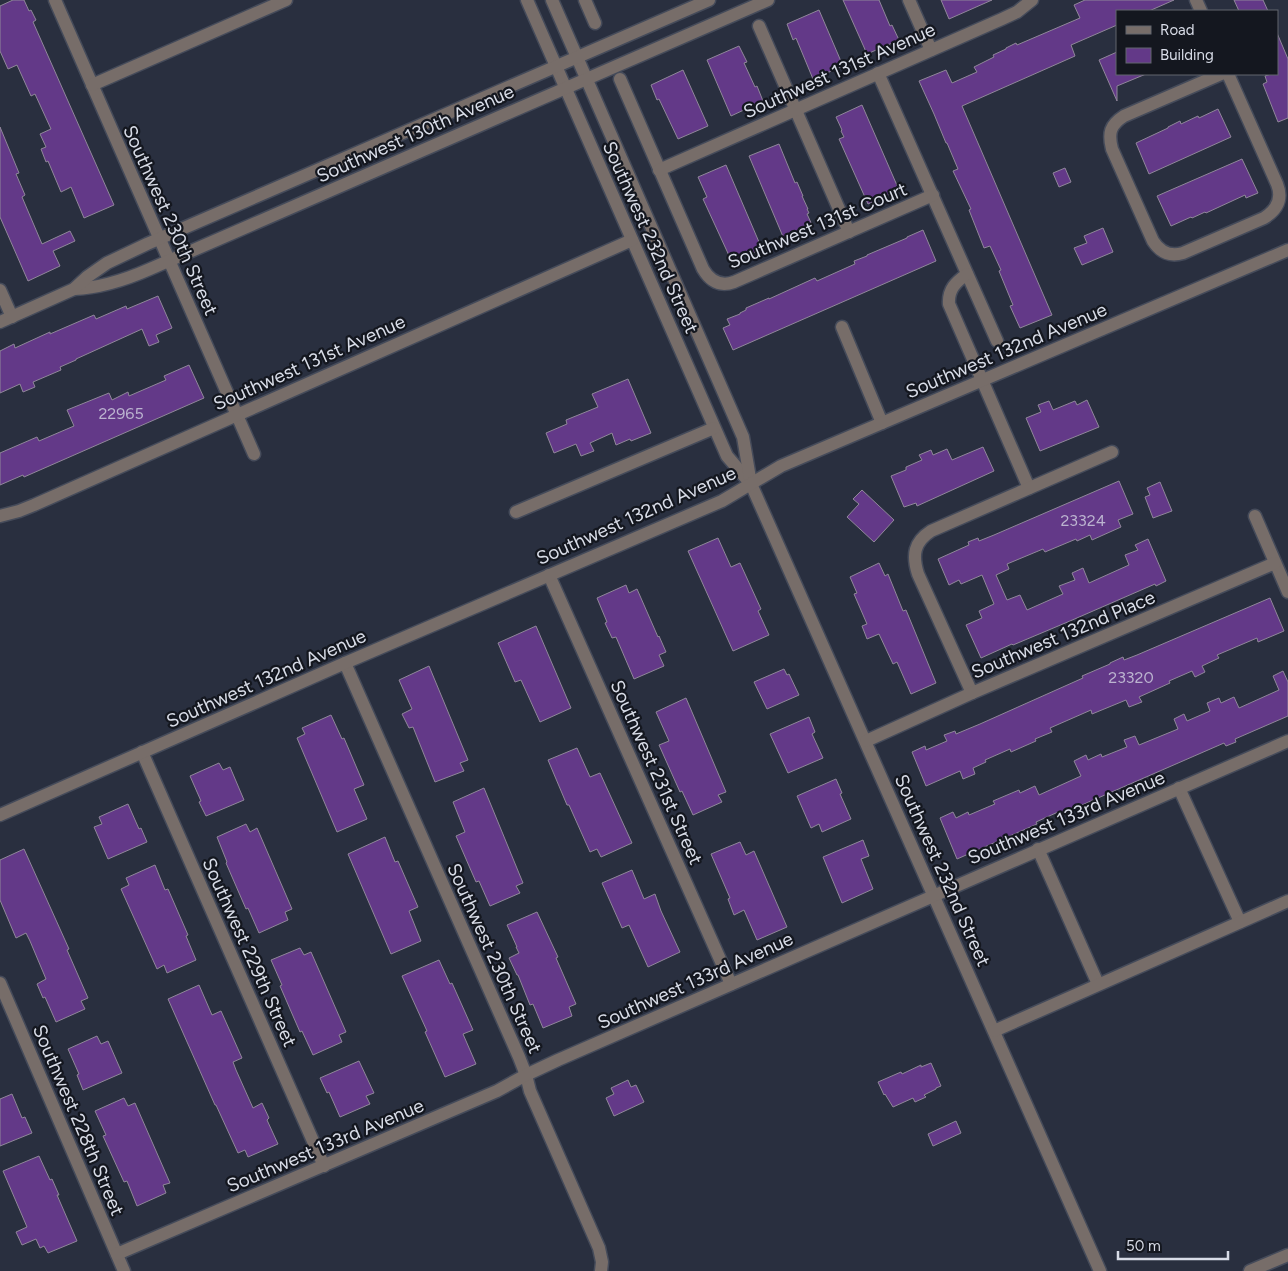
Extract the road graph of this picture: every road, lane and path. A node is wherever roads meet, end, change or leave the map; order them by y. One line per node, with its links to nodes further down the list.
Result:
1 (55, 0): 20 (street, Southwest 230th Street)
2 (286, 0): 20 (street)
3 (527, 0): 14 (street, Southwest 232nd Street)
4 (552, 0): 13 (street, Southwest 232nd Street)
5 (585, 0): 10 (street)
6 (709, 0): 13 (street, Southwest 130th Avenue)
7 (768, 0): 18 (street, Southwest 130th Avenue)
8 (909, 0): 12 (street)
9 (1032, 0): 12 (street, Southwest 131st Avenue)
10 (595, 23)
11 (759, 26): 22 (street)
12 (931, 50): 15 (street, Southwest 131st Avenue)
13 (577, 58): 14 (street, Southwest 130th Avenue); 18 (street, Southwest 232nd Street)
14 (556, 66): 21 (street, Southwest 232nd Street); 26 (street, Southwest 130th Avenue)
15 (878, 73): 22 (street, Southwest 131st Avenue); 24 (street)
16 (1219, 75): 17 (street)
17 (1228, 75)
18 (586, 79): 21 (street, Southwest 130th Avenue); 42 (street, Southwest 232nd Street)
19 (620, 79): 23 (street)
20 (92, 85): 26 (street, Southwest 230th Street)
21 (565, 88): 27 (street, Southwest 232nd Street); 29 (street, Southwest 130th Avenue)
22 (795, 110): 23 (street, Southwest 131st Avenue); 25 (street)
23 (659, 170): 25 (street, Southwest 131st Court)
24 (932, 195): 25 (street, Southwest 131st Court); 30 (street)
25 (849, 232)
26 (159, 239): 29 (street, Southwest 230th Street); 31 (street, Southwest 130th Avenue)
27 (632, 240): 37 (street, Southwest 131st Avenue); 39 (street, Southwest 232nd Street)
28 (1288, 250): 36 (street, Southwest 132nd Avenue)
29 (169, 260): 31 (street, Southwest 130th Avenue); 37 (street, Southwest 230th Street)
30 (967, 274): 35 (street); 36 (street)
31 (74, 289): 33 (street, Southwest 130th Avenue)
32 (0, 290): 33 (street)
33 (6, 320)
34 (842, 327): 38 (street)
35 (997, 341)
36 (982, 380): 38 (street, Southwest 132nd Avenue); 43 (street)
37 (237, 415): 41 (street, Southwest 230th Street); 45 (street, Southwest 131st Avenue)
38 (882, 423): 42 (street, Southwest 132nd Avenue)
39 (714, 428): 42 (street, Southwest 232nd Street); 44 (street)
40 (1112, 452): 43 (street)
41 (254, 454)
42 (751, 484): 48 (street, Southwest 132nd Avenue); 52 (street, Southwest 232nd Street)
43 (1029, 488): 51 (street)
44 (516, 512)
45 (0, 516)
46 (1254, 516): 47 (street)
47 (1275, 563): 49 (street); 51 (street, Southwest 132nd Place)
48 (549, 575): 50 (street, Southwest 132nd Avenue); 62 (street, Southwest 231st Street)
49 (1288, 592)
50 (345, 663): 54 (street, Southwest 132nd Avenue); 65 (street, Southwest 230th Street)
51 (972, 693): 52 (street, Southwest 132nd Place)
52 (866, 741): 58 (street, Southwest 232nd Street)
53 (1288, 741): 55 (street, Southwest 133rd Avenue)
54 (142, 752): 56 (street, Southwest 132nd Avenue); 66 (street, Southwest 229th Street)
55 (1180, 788): 57 (street, Southwest 133rd Avenue); 60 (street)
56 (0, 815)
57 (1038, 849): 58 (street, Southwest 133rd Avenue); 63 (street)
58 (934, 895): 62 (street, Southwest 133rd Avenue); 64 (street, Southwest 232nd Street)
59 (1288, 901): 60 (street)
60 (1240, 922): 63 (street)
61 (0, 983): 67 (street, Southwest 228th Street)
62 (731, 984): 65 (street, Southwest 133rd Avenue)
63 (1098, 984): 64 (street)
64 (994, 1031): 71 (street, Southwest 232nd Street)
65 (526, 1075): 66 (street, Southwest 133rd Avenue); 70 (street, Southwest 230th Street)
66 (324, 1166): 67 (street, Southwest 133rd Avenue)
67 (117, 1254): 69 (street, Southwest 228th Street)
68 (1288, 1255): 72 (street)
69 (124, 1271)
70 (601, 1271)
71 (1100, 1271)
72 (1250, 1271)

